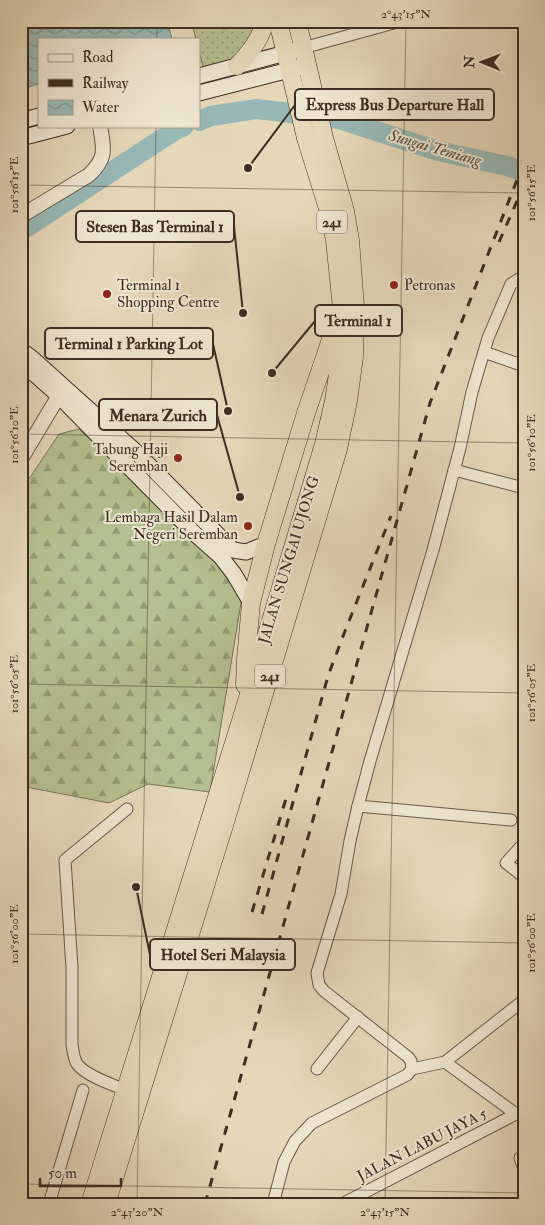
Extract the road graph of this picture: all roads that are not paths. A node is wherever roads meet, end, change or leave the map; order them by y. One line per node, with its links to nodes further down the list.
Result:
1 (265, 21): 7 (highway)
2 (278, 21): 6 (highway, JALAN SUNGAI UJONG / 241)
3 (297, 21): 5 (highway, JALAN SUNGAI UJONG / 241)
4 (401, 21): 5 (street)
5 (305, 57): 6 (main road); 10 (highway, JALAN SUNGAI UJONG / 241)
6 (288, 61): 7 (main road); 9 (main road); 10 (highway, JALAN SUNGAI UJONG / 241)
7 (237, 66): 8 (main road)
8 (200, 76)
9 (200, 93)
10 (307, 105): 16 (highway, JALAN SUNGAI UJONG / 241)
11 (38, 116): 12 (main road)
12 (21, 121)
13 (59, 128): 15 (main road)
14 (100, 128): 17 (street)
15 (21, 138)
16 (315, 138): 19 (highway, JALAN SUNGAI UJONG / 241); 49 (highway, JALAN SUNGAI UJONG / 241)
17 (21, 216)
18 (524, 276): 21 (street)
19 (342, 308): 30 (highway); 32 (highway, JALAN SUNGAI UJONG / 241)
20 (21, 350): 24 (main road)
21 (484, 352): 23 (street); 26 (street)
22 (21, 362): 24 (main road)
23 (524, 366)
24 (62, 392): 25 (street); 28 (main road); 29 (main road)
25 (21, 459)
26 (454, 470): 27 (street); 33 (street)
27 (524, 488)
28 (204, 521): 29 (main road); 30 (main road)
29 (195, 534): 31 (main road)
30 (266, 544): 31 (highway)
31 (251, 603): 32 (highway)
32 (244, 711): 44 (highway, JALAN SUNGAI UJONG / 241)
33 (358, 806): 35 (street); 39 (street)
34 (127, 809): 44 (street)
35 (511, 820)
36 (524, 843): 37 (street)
37 (524, 876)
38 (524, 1000): 40 (street)
39 (358, 1017): 41 (street); 42 (street)
40 (445, 1062): 42 (street); 45 (street)
41 (317, 1069)
42 (412, 1069): 46 (street)
43 (83, 1090): 47 (street)
44 (126, 1090): 48 (highway, JALAN SUNGAI UJONG / 241)
45 (520, 1116): 50 (street, JALAN LABU JAYA 5)
46 (277, 1203)
47 (49, 1204)
48 (90, 1204)
49 (106, 1204)
50 (342, 1204)

